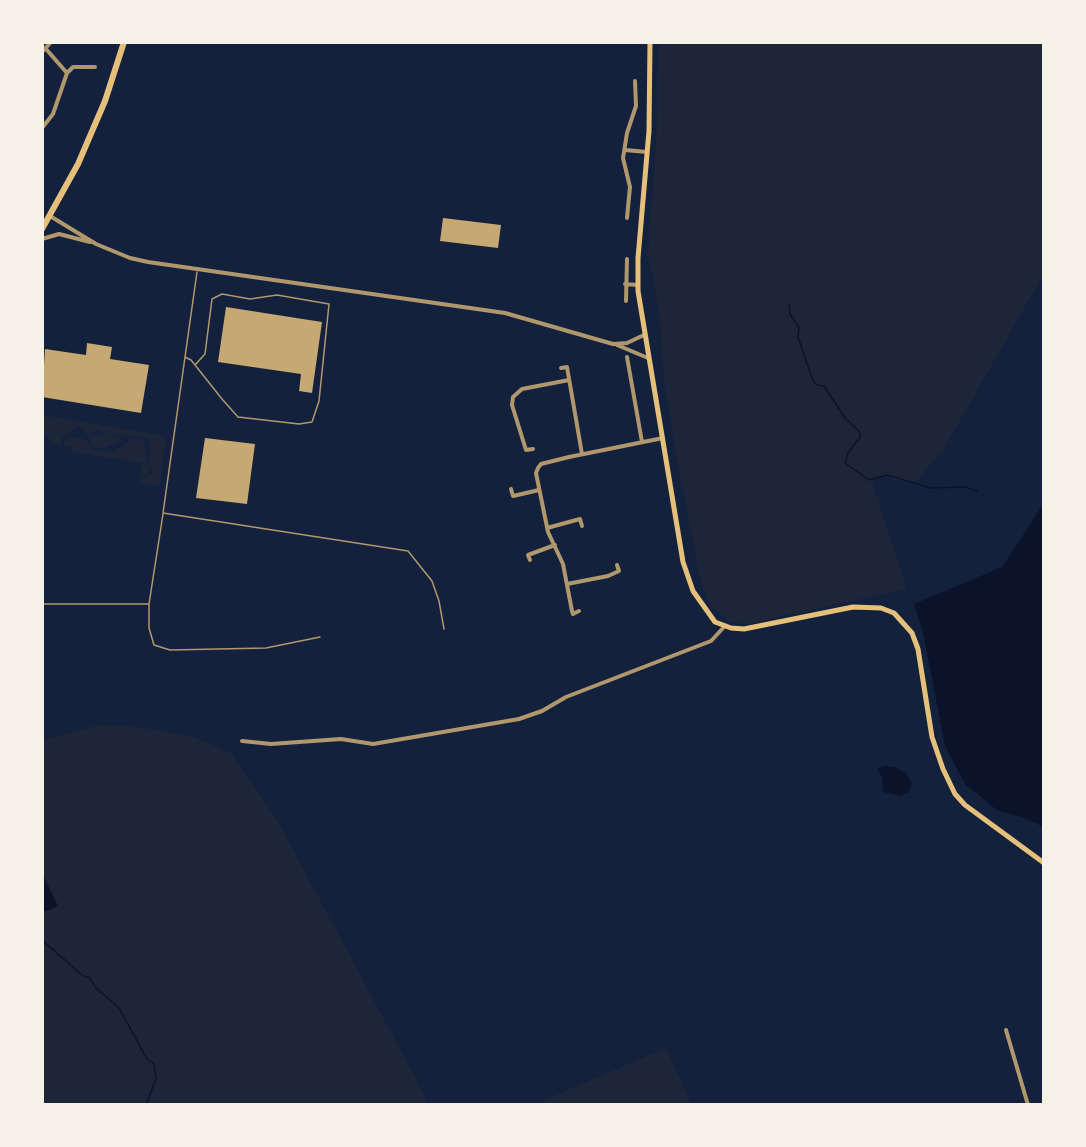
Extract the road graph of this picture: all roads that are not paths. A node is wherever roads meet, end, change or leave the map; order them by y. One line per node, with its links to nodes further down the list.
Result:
1 (51, 42): 4 (street)
2 (124, 42): 11 (main road)
3 (650, 42): 10 (main road)
4 (44, 50): 6 (street)
5 (95, 67): 6 (street)
6 (67, 73): 8 (street)
7 (636, 81): 9 (street)
8 (42, 128)
9 (625, 150): 10 (street); 12 (street)
10 (647, 152): 19 (main road)
11 (50, 216): 13 (main road); 15 (street)
12 (627, 218)
13 (42, 229)
14 (42, 239): 15 (street)
15 (96, 244): 17 (street)
16 (627, 259): 18 (street)
17 (197, 271): 22 (street); 23 (lane)
18 (625, 284): 19 (street); 20 (street)
19 (638, 285): 21 (main road)
20 (626, 301)
21 (644, 335): 22 (street); 25 (main road)
22 (613, 344): 25 (street)
23 (184, 357): 26 (lane); 35 (lane)
24 (627, 357): 30 (street)
25 (648, 358): 29 (main road)
26 (195, 365): 26 (lane)
27 (561, 368): 28 (street)
28 (569, 380): 31 (street); 32 (street)
29 (663, 438): 30 (street); 45 (main road)
30 (642, 442): 32 (street)
31 (533, 448)
32 (582, 454): 34 (street)
33 (511, 489): 34 (street)
34 (539, 490): 37 (street)
35 (163, 513): 42 (lane); 46 (lane)
36 (582, 526): 37 (street)
37 (547, 528): 38 (street)
38 (555, 545): 39 (street); 41 (street)
39 (530, 560)
40 (617, 565): 41 (street)
41 (567, 584): 44 (street)
42 (149, 603): 43 (lane); 47 (lane)
43 (42, 604)
44 (579, 611)
45 (724, 627): 48 (street); 49 (main road)
46 (444, 629)
47 (320, 637)
48 (242, 741)
49 (1044, 863)
50 (1006, 1030): 51 (street)
51 (1028, 1105)

